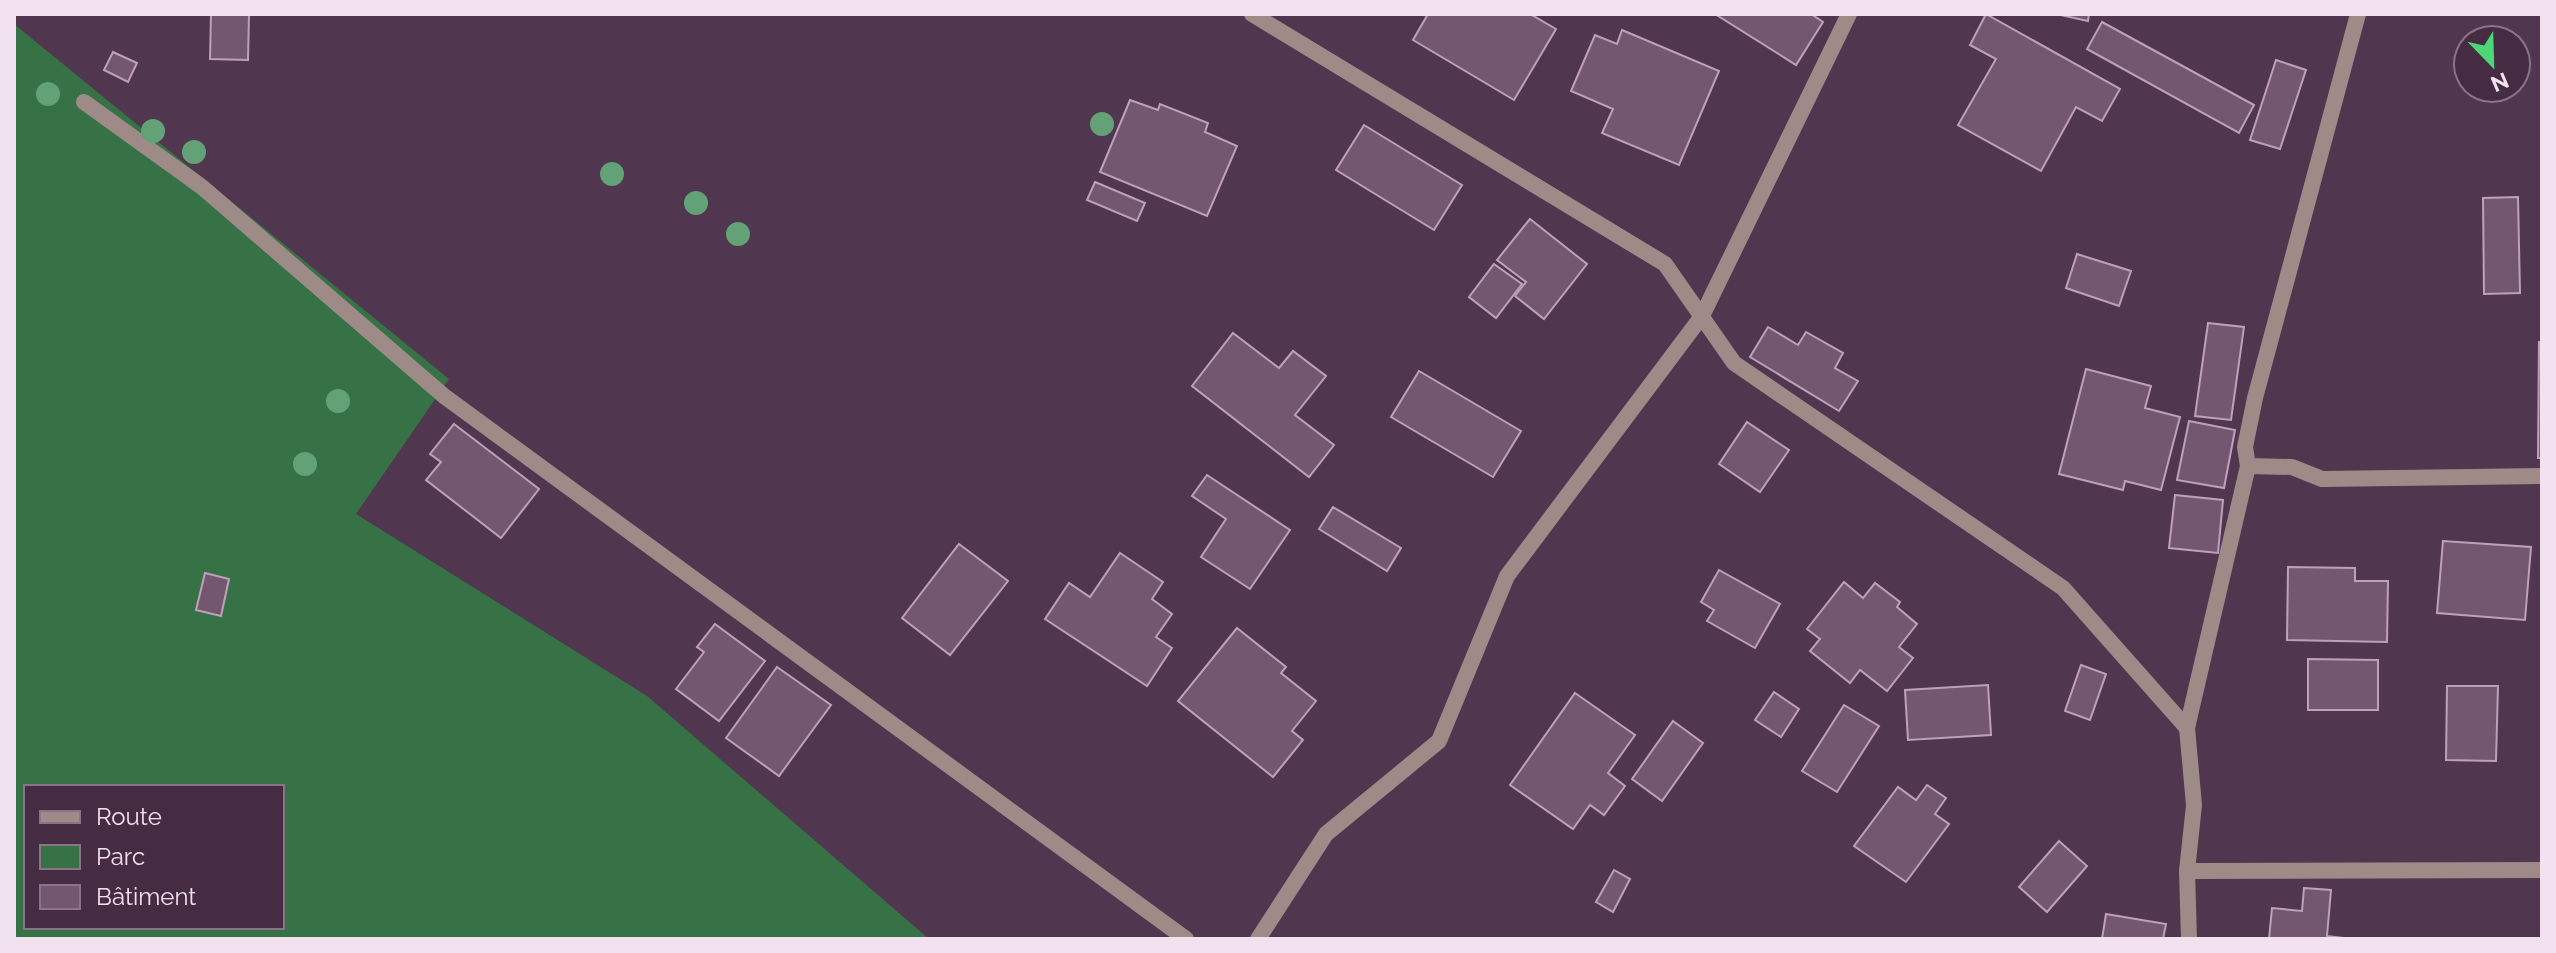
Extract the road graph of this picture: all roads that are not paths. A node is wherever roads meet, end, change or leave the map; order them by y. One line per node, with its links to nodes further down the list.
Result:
1 (1252, 14): 5 (street)
2 (1849, 14): 5 (street)
3 (2358, 14): 6 (street)
4 (84, 102): 11 (street)
5 (1702, 316): 8 (street); 12 (street)
6 (2248, 466): 7 (street); 8 (street)
7 (2542, 476)
8 (2187, 728): 10 (street)
9 (2542, 870): 10 (street)
10 (2187, 871): 13 (street)
11 (1186, 939)
12 (1258, 939)
13 (2189, 939)

